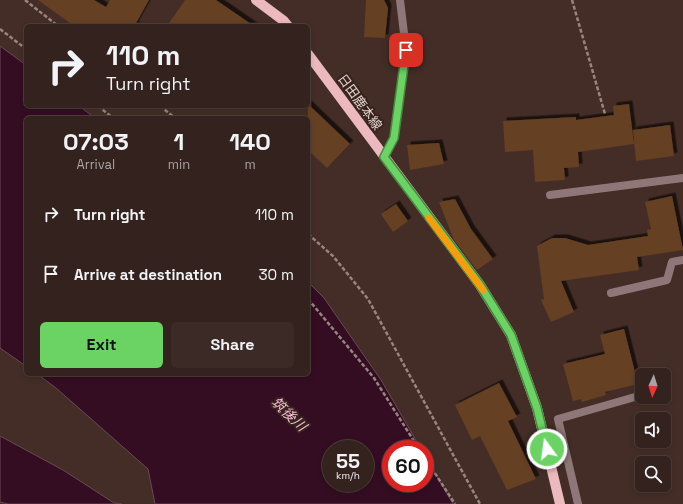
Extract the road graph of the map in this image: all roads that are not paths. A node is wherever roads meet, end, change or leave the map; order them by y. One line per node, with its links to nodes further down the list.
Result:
1 (256, 0): 3 (main road)
2 (400, 0): 5 (street)
3 (286, 24)
4 (310, 57): 5 (main road, 日田鹿本線)
5 (384, 157): 11 (main road, 日田鹿本線)
6 (683, 178): 7 (street)
7 (550, 195)
8 (683, 260): 9 (street)
9 (611, 293)
10 (635, 397): 12 (street)
11 (560, 504)
12 (578, 504)

